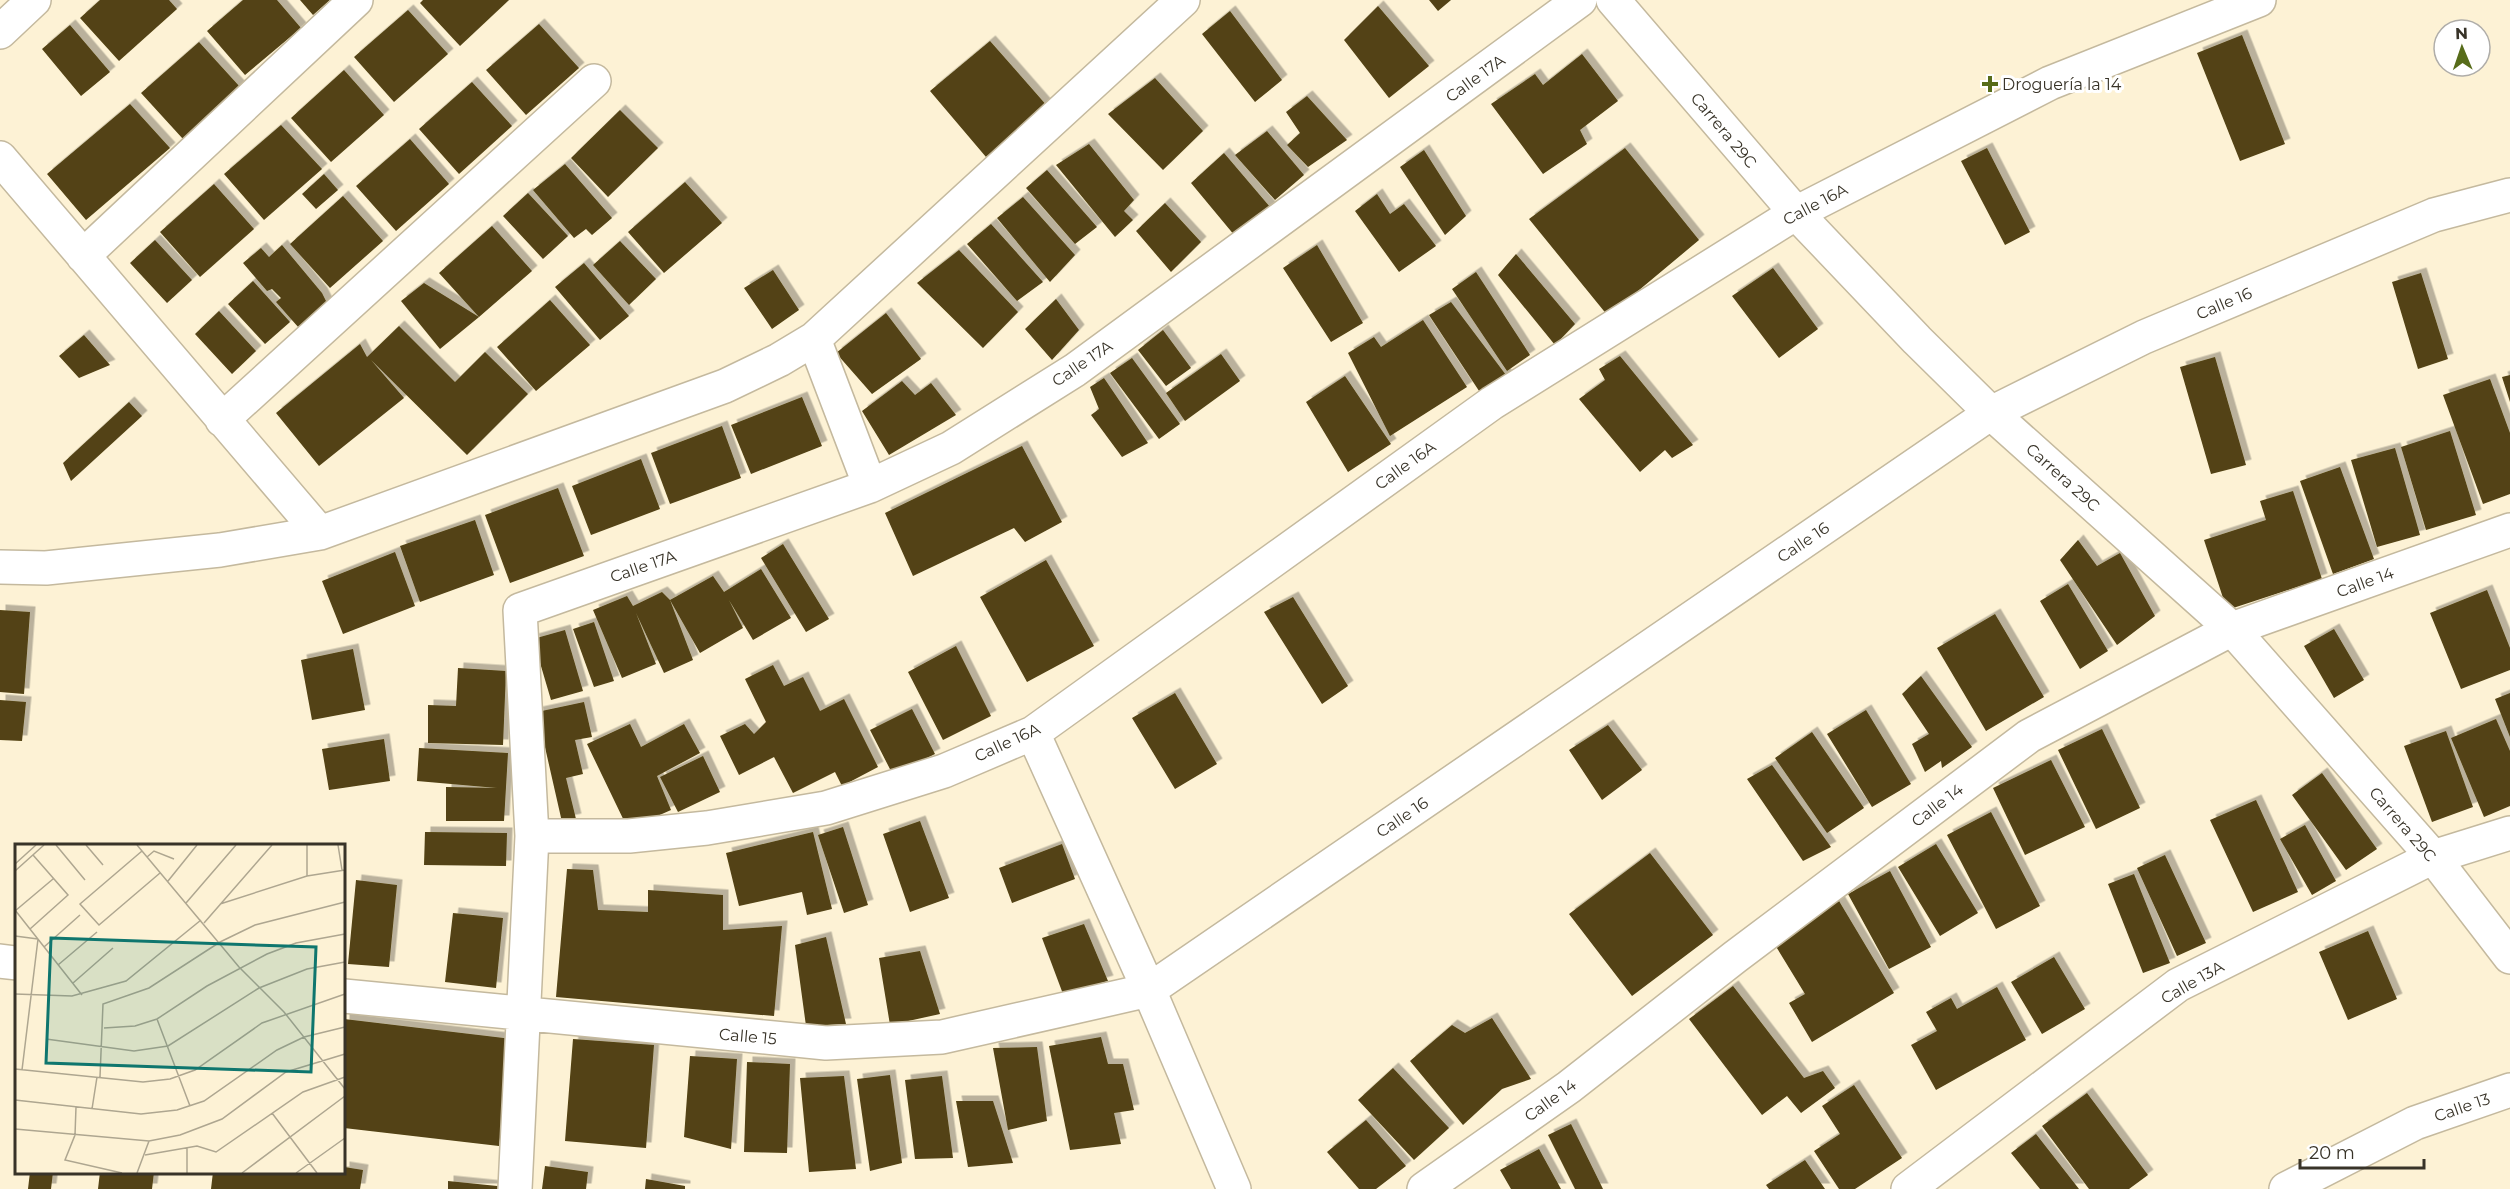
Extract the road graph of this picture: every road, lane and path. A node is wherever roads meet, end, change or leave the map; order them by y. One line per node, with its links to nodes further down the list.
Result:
1 (34, 0): 7 (street)
2 (356, 0): 12 (street)
3 (1183, 0): 13 (street)
4 (1580, 0): 16 (street, Calle 17A)
5 (1613, 0): 11 (street, Carrera 29C)
6 (2259, 0): 11 (street, Calle 16A)
7 (0, 32)
8 (594, 81): 15 (street)
9 (0, 158): 12 (street)
10 (2510, 195): 14 (street, Calle 16)
11 (1796, 213): 14 (street, Carrera 29C); 21 (street, Calle 16A)
12 (83, 256): 15 (street)
13 (814, 339): 16 (street); 18 (street)
14 (1991, 413): 20 (street, Carrera 29C); 28 (street, Calle 16)
15 (222, 420): 18 (street)
16 (870, 486): 23 (street, Calle 17A)
17 (2510, 530): 20 (street, Calle 14)
18 (320, 533): 19 (street)
19 (0, 567)
20 (2232, 629): 24 (street, Carrera 29C); 34 (street, Calle 14)
21 (1033, 733): 23 (street, Calle 16A); 28 (street)
22 (2510, 833): 24 (street, Calle 13A)
23 (532, 836): 30 (street)
24 (2433, 857): 25 (street, Carrera 29C); 35 (street, Calle 13A)
25 (2510, 957)
26 (0, 962): 27 (street)
27 (15, 963)
28 (1149, 990): 30 (street, Calle 15); 33 (street)
29 (345, 996): 30 (street, Calle 15)
30 (525, 1015): 32 (street)
31 (2510, 1090): 36 (street, Calle 13)
32 (515, 1189)
33 (1234, 1189)
34 (1424, 1189)
35 (1908, 1189)
36 (2286, 1189)

